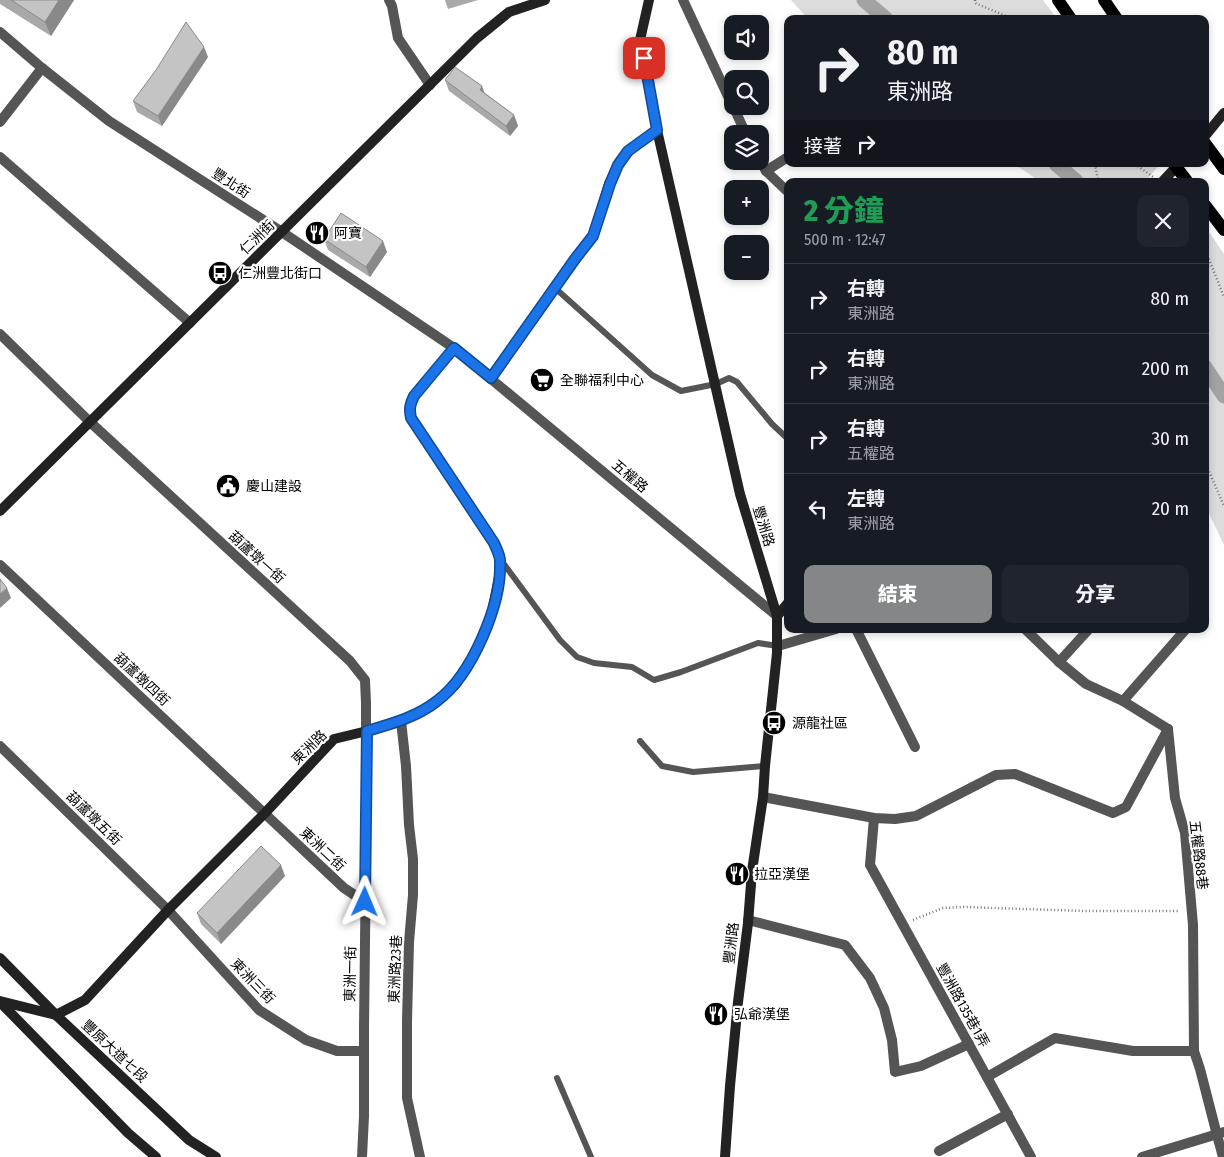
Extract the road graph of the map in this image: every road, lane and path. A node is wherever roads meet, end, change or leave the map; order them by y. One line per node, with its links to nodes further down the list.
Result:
1 (389, 0): 13 (street)
2 (545, 0): 13 (street, 仁洲街)
3 (650, 0): 17 (street, 豐洲路)
4 (683, 0): 14 (street)
5 (976, 0): 8 (path)
6 (1058, 0): 9 (main road)
7 (1104, 0): 10 (main road)
8 (1004, 15)
9 (1068, 15)
10 (1114, 15)
11 (0, 32): 12 (street, 豐北街)
12 (42, 68): 16 (street); 33 (street, 豐北街)
13 (430, 85): 33 (street, 仁洲街)
14 (724, 87)
15 (1224, 113): 18 (street)
16 (0, 122)
17 (657, 130): 36 (street); 42 (street, 豐洲路)
18 (1209, 131)
19 (1209, 149): 25 (main road)
20 (0, 157): 38 (street)
21 (784, 160): 26 (street)
22 (1139, 167): 27 (path)
23 (1174, 167): 28 (street)
24 (1177, 167): 29 (main road)
25 (1224, 170)
26 (766, 171): 30 (street)
27 (1154, 178)
28 (1165, 178)
29 (1185, 178)
30 (784, 188)
31 (1209, 210): 32 (main road)
32 (1224, 230)
33 (282, 232): 38 (street, 仁洲街); 40 (street, 豐北街)
34 (1209, 260): 35 (path)
35 (1211, 265): 37 (path)
36 (555, 288): 41 (street); 42 (lane)
37 (1224, 297)
38 (190, 323): 43 (street, 仁洲街)
39 (0, 334): 43 (street, 葫蘆墩一街)
40 (454, 348): 41 (street, 五權路); 48 (street)
41 (491, 378): 51 (street, 五權路)
42 (716, 384): 44 (lane); 51 (street, 豐洲路)
43 (90, 422): 47 (street, 仁洲街); 62 (street, 葫蘆墩一街)
44 (784, 435)
45 (1209, 471): 46 (path)
46 (1224, 506)
47 (0, 511)
48 (500, 559): 57 (lane); 60 (street, 東洲路)
49 (0, 566): 68 (street, 葫蘆墩四街)
50 (784, 608): 51 (street)
51 (777, 616): 57 (street, 豐洲路)
52 (822, 633): 57 (street)
53 (858, 633): 65 (street)
54 (1029, 633): 58 (street)
55 (1085, 633): 58 (street)
56 (1182, 633): 59 (street)
57 (778, 646): 66 (street, 豐洲路)
58 (1059, 662): 59 (street)
59 (1123, 701): 61 (street)
60 (401, 721): 62 (street, 東洲路); 89 (street, 東洲路23巷)
61 (1168, 729): 69 (street); 72 (street, 五權路88巷)
62 (367, 731): 68 (street, 東洲路); 70 (street, 東洲一街)
63 (640, 741): 66 (lane)
64 (0, 746): 71 (street, 葫蘆墩五街)
65 (915, 746)
66 (765, 766): 67 (street, 豐洲路)
67 (762, 797): 69 (street); 73 (street, 豐洲路)
68 (264, 813): 70 (street, 東洲二街); 71 (street, 東洲路)
69 (874, 818): 74 (street, 豐洲路135巷1弄)
70 (365, 902): 79 (street, 東洲一街)
71 (168, 910): 77 (street, 東洲路); 79 (street, 東洲三街)
72 (1192, 911): 74 (path); 80 (street, 五權路88巷)
73 (748, 920): 78 (street); 91 (street, 豐洲路)
74 (903, 924): 78 (street, 豐洲路135巷1弄)
75 (0, 958): 77 (street, 豐原大道七段)
76 (0, 1001): 77 (street); 86 (street)
77 (56, 1015): 87 (street, 豐原大道七段)
78 (969, 1044): 81 (street, 豐洲路135巷1弄)
79 (364, 1051): 88 (street, 東洲一街)
80 (1194, 1051): 81 (street); 84 (street, 五權路88巷)
81 (987, 1077): 83 (street, 豐洲路135巷1弄)
82 (557, 1078): 90 (lane)
83 (1008, 1114): 85 (street); 92 (street, 豐洲路135巷1弄)
84 (1220, 1134): 93 (street); 94 (street, 五權路88巷)
85 (939, 1152)
86 (156, 1157)
87 (216, 1157)
88 (362, 1157)
89 (420, 1157)
90 (591, 1157)
91 (724, 1157)
92 (1031, 1157)
93 (1142, 1157)
94 (1223, 1157)

